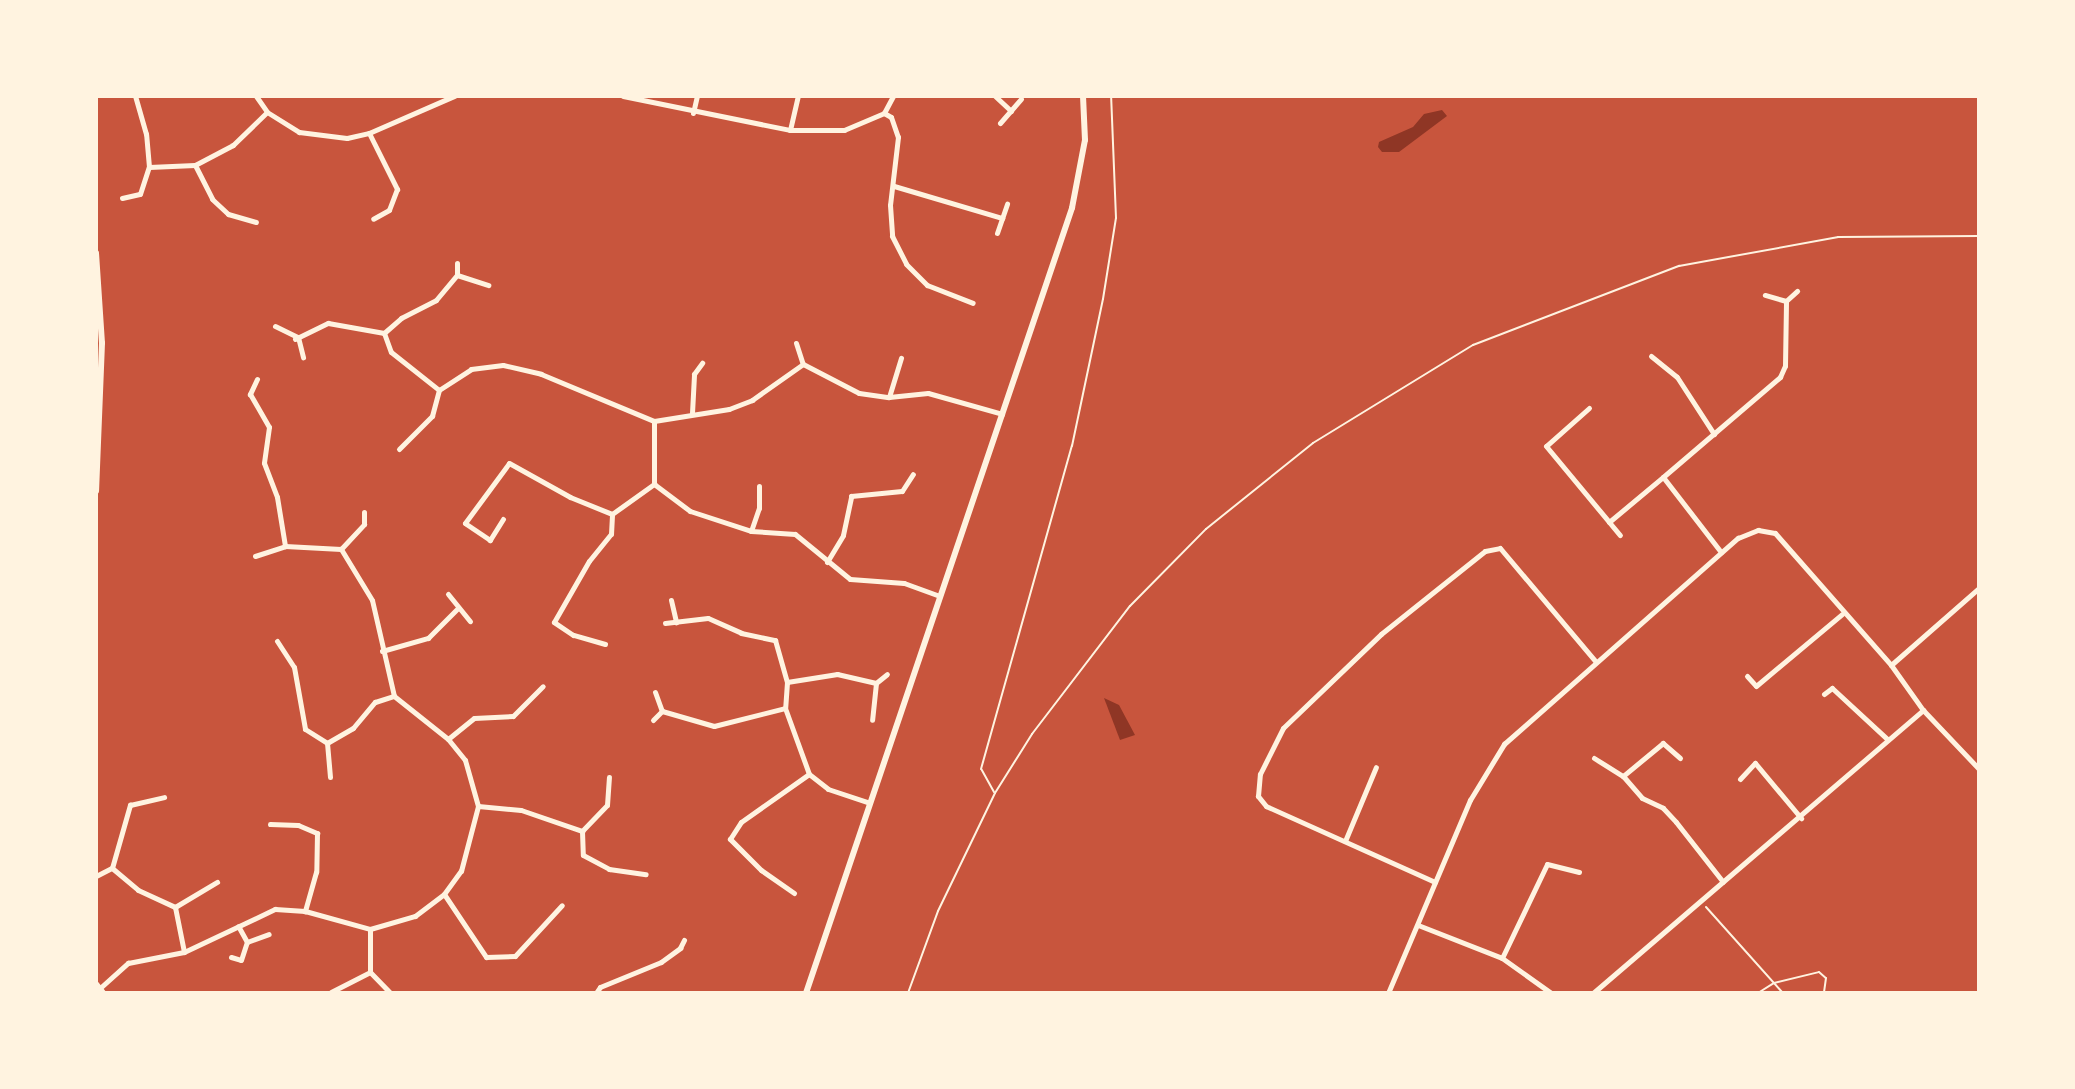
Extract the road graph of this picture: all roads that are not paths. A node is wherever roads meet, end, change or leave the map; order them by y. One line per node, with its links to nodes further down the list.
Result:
1 (135, 96): 19 (street)
2 (256, 96): 12 (street)
3 (454, 96): 17 (street)
4 (623, 96): 13 (street)
5 (697, 96): 13 (street)
6 (798, 96): 16 (street)
7 (893, 96): 14 (street)
8 (995, 96): 11 (street)
9 (1083, 96): 49 (street)
10 (1021, 99): 11 (street)
11 (1011, 111): 15 (street)
12 (267, 112): 17 (street); 18 (street)
13 (693, 113): 16 (street)
14 (884, 113): 16 (street); 20 (street)
15 (1000, 123)
16 (790, 130)
17 (369, 133): 24 (street)
18 (195, 165): 19 (street); 25 (street)
19 (149, 167): 21 (street)
20 (894, 186): 23 (street); 33 (street)
21 (122, 198)
22 (1007, 204): 23 (street)
23 (1002, 218): 26 (street)
24 (373, 219)
25 (256, 222)
26 (996, 233)
27 (96, 253): 57 (street)
28 (457, 264): 29 (street)
29 (457, 275): 30 (street); 36 (street)
30 (488, 285)
31 (1797, 291): 34 (street)
32 (1765, 295): 34 (street)
33 (973, 303)
34 (1786, 304): 51 (street)
35 (275, 326): 37 (street)
36 (384, 333): 37 (street); 45 (street)
37 (297, 338): 40 (street)
38 (796, 343): 43 (street)
39 (1651, 356): 51 (street)
40 (303, 357)
41 (901, 358): 46 (street)
42 (702, 363): 48 (street)
43 (803, 364): 46 (street); 48 (street)
44 (257, 379): 64 (street)
45 (439, 390): 50 (street); 52 (street)
46 (889, 397): 49 (street)
47 (1589, 408): 61 (street)
48 (692, 413): 50 (street)
49 (1002, 414): 71 (street)
50 (654, 421): 55 (street)
51 (1714, 434): 54 (street)
52 (399, 449)
53 (912, 474): 68 (street)
54 (1663, 477): 61 (street); 66 (street)
55 (654, 484): 59 (street); 62 (street)
56 (759, 486): 62 (street)
57 (96, 491)
58 (364, 512): 65 (street)
59 (612, 513): 60 (street); 79 (street)
60 (503, 519)
61 (1609, 522): 63 (street)
62 (751, 531): 68 (street)
63 (1620, 535)
64 (285, 546): 65 (street); 67 (street)
65 (341, 549): 80 (street)
66 (1721, 552): 74 (street); 81 (street)
67 (254, 556)
68 (827, 562): 71 (street)
69 (1979, 588): 82 (street)
70 (448, 594): 73 (street)
71 (940, 596): 109 (street)
72 (671, 600): 76 (street)
73 (458, 608): 75 (street); 80 (street)
74 (1842, 614): 82 (street); 84 (street)
75 (470, 621)
76 (676, 622): 77 (street); 85 (street)
77 (665, 623)
78 (277, 641): 98 (street)
79 (605, 644)
80 (382, 651): 90 (street)
81 (1595, 661): 114 (street); 119 (street)
82 (1891, 665): 92 (street)
83 (887, 674): 86 (street)
84 (1747, 676)
85 (787, 682): 86 (street); 91 (street)
86 (876, 683): 95 (street)
87 (543, 686): 96 (street)
88 (655, 692): 93 (street)
89 (1824, 694): 97 (street)
90 (394, 696): 96 (street); 98 (street)
91 (785, 708): 93 (street); 103 (street)
92 (1923, 710): 97 (street); 101 (street)
93 (662, 711): 94 (street)
94 (653, 720)
95 (872, 720)
96 (448, 739): 110 (street)
97 (1887, 739): 111 (street)
98 (327, 743): 105 (street)
99 (1594, 758): 104 (street)
100 (1680, 758): 104 (street)
101 (1978, 764)
102 (1376, 767): 114 (street)
103 (809, 774): 109 (street); 122 (street)
104 (1623, 776): 121 (street)
105 (330, 777)
106 (609, 777): 113 (street)
107 (1740, 779): 111 (street)
108 (164, 797): 115 (street)
109 (870, 803): 141 (street)
110 (478, 806): 113 (street); 123 (street)
111 (1801, 818): 121 (street)
112 (270, 824): 126 (street)
113 (582, 831): 117 (street)
114 (1345, 841): 119 (street)
115 (113, 868): 118 (street); 125 (street)
116 (1579, 872): 135 (street)
117 (646, 874)
118 (96, 876)
119 (1435, 881): 127 (street)
120 (217, 882): 125 (street)
121 (1723, 882): 144 (street)
122 (794, 893)
123 (444, 894): 124 (street); 129 (street)
124 (562, 905)
125 (176, 907): 133 (street)
126 (305, 911): 128 (street); 129 (street)
127 (1418, 925): 135 (street); 142 (street)
128 (238, 926): 132 (street); 133 (street)
129 (370, 929): 136 (street)
130 (269, 933): 132 (street)
131 (684, 940): 140 (street)
132 (247, 942): 134 (street)
133 (184, 952): 137 (street)
134 (231, 957)
135 (1502, 958): 143 (street)
136 (370, 972): 138 (street); 139 (street)
137 (100, 988)
138 (331, 992)
139 (390, 993)
140 (596, 993)
141 (806, 993)
142 (1388, 993)
143 (1550, 993)
144 (1593, 993)

